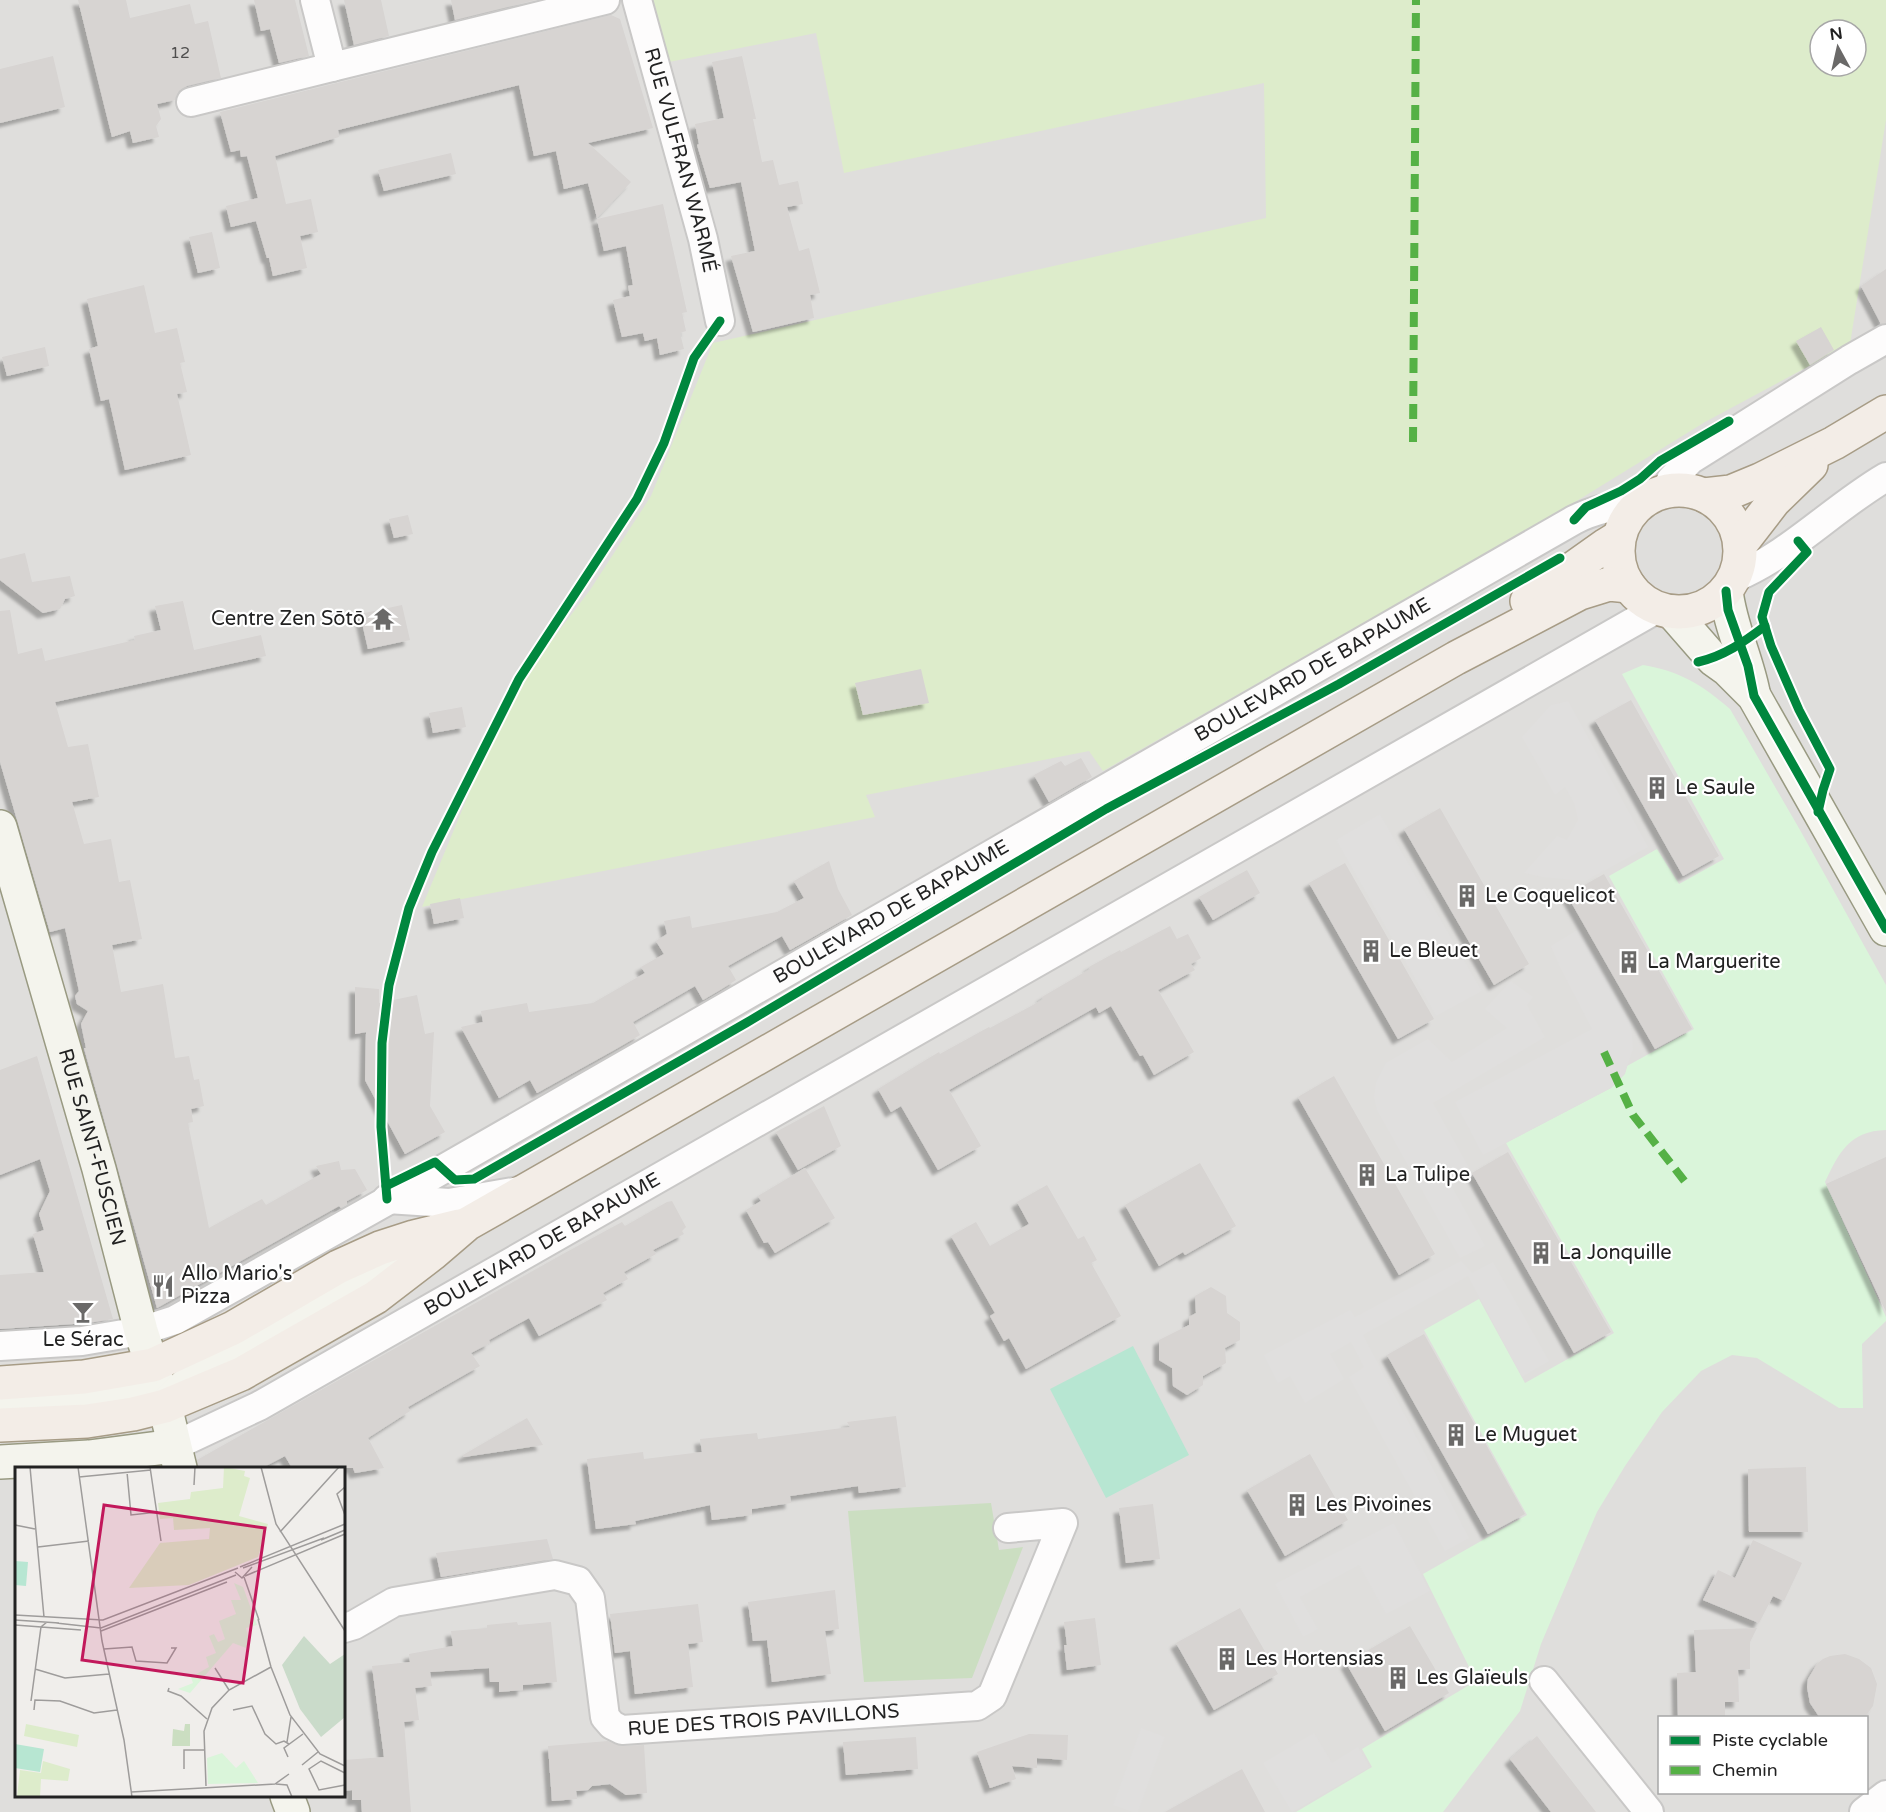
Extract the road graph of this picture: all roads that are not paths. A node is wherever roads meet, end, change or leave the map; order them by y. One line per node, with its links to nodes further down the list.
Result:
1 (315, 0): 4 (street)
2 (605, 0): 4 (street)
3 (637, 0): 6 (street, RUE VULFRAN WARMÉ)
4 (332, 67): 5 (street)
5 (190, 102)
6 (720, 321)
7 (1886, 339): 12 (street)
8 (1886, 412): 9 (main road)
9 (1834, 443): 11 (main road); 14 (main road)
10 (1886, 477): 15 (street)
11 (1704, 495): 12 (main road); 14 (main road)
12 (1655, 496): 13 (main road); 23 (street, BOULEVARD DE BAPAUME)
13 (1619, 537): 16 (main road); 18 (main road)
14 (1740, 545): 15 (main road)
15 (1730, 585): 17 (main road); 19 (main road)
16 (1629, 586): 17 (main road); 18 (main road)
17 (1665, 610): 19 (main road); 33 (street, BOULEVARD DE BAPAUME)
18 (1456, 658): 22 (main road)
19 (1754, 696): 21 (main road)
20 (0, 827): 26 (main road, RUE SAINT-FUSCIEN)
21 (1886, 929)
22 (529, 1189): 23 (street); 24 (main road)
23 (387, 1199): 26 (street, BOULEVARD DE BAPAUME)
24 (467, 1224): 25 (main road); 31 (main road)
25 (414, 1237): 28 (main road); 31 (main road)
26 (141, 1331): 27 (street, BOULEVARD DE BAPAUME); 28 (main road, RUE SAINT-FUSCIEN)
27 (0, 1346)
28 (153, 1365): 29 (main road); 30 (main road); 31 (main road, RUE SAINT-FUSCIEN)
29 (0, 1383)
30 (0, 1405)
31 (165, 1406): 32 (main road); 33 (main road, RUE SAINT-FUSCIEN)
32 (0, 1425)
33 (177, 1457): 34 (main road)
34 (0, 1462)
35 (1008, 1528): 36 (street, RUE DES TROIS PAVILLONS)
36 (345, 1628)
37 (1544, 1681): 41 (street)
38 (1886, 1795): 42 (street)
39 (287, 1797): 40 (main road)
40 (293, 1812)
41 (1649, 1812)
42 (1864, 1812)

